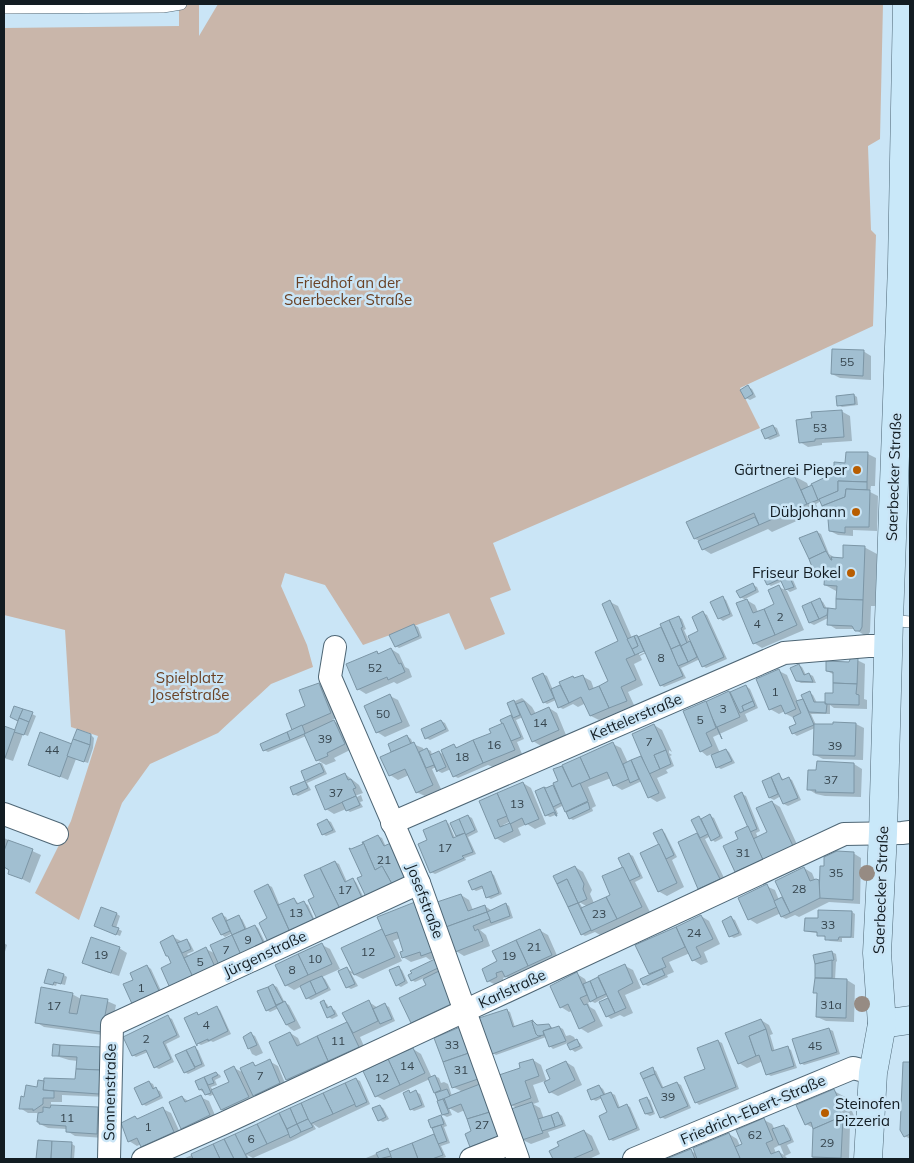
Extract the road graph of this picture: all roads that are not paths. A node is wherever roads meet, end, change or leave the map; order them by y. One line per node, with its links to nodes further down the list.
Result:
1 (180, 4): 3 (lane)
2 (907, 4): 4 (street, Saerbecker Straße)
3 (4, 8)
4 (908, 139): 5 (street, Saerbecker Straße)
5 (906, 265): 6 (street, Saerbecker Straße)
6 (903, 439): 7 (street, Saerbecker Straße)
7 (896, 629): 10 (street, Kettelerstraße); 13 (street, Saerbecker Straße)
8 (335, 647): 10 (street, Josefstraße)
9 (4, 814): 12 (street)
10 (392, 823): 14 (street, Josefstraße)
11 (910, 832): 13 (street, Karlstraße)
12 (57, 834)
13 (883, 834): 15 (street, Karlstraße); 17 (street, Saerbecker Straße)
14 (419, 883): 15 (street, Josefstraße); 18 (street, Jürgenstraße)
15 (465, 1010): 20 (street, Josefstraße); 22 (street, Karlstraße)
16 (910, 1020): 17 (street)
17 (882, 1024): 19 (street, Saerbecker Straße)
18 (112, 1025): 21 (street, Sonnenstraße)
19 (873, 1073): 24 (street, Friedrich-Ebert-Straße); 25 (street, Saerbecker Straße)
20 (515, 1151): 23 (street)
21 (108, 1159)
22 (143, 1159)
23 (471, 1159)
24 (634, 1159)
25 (868, 1159)

